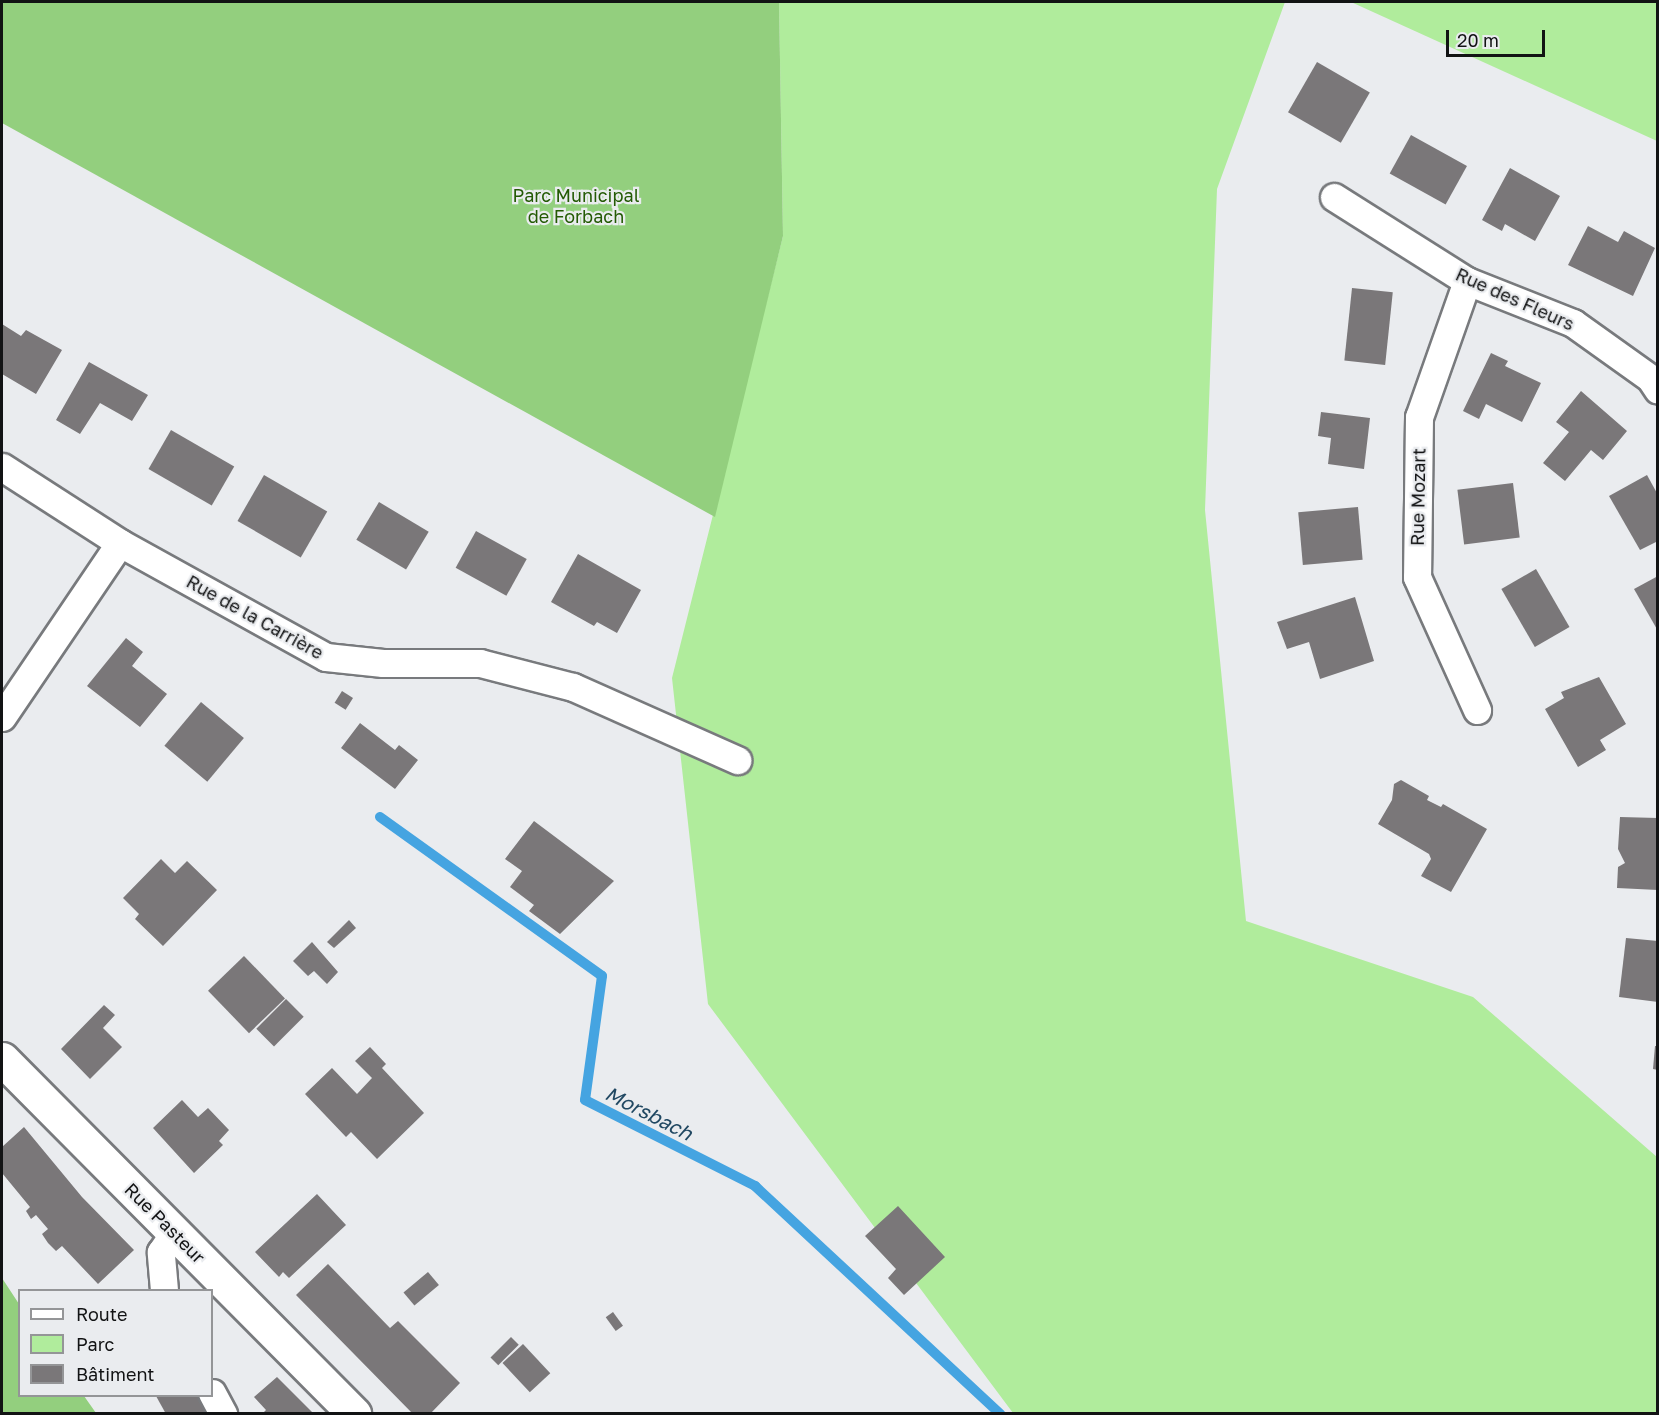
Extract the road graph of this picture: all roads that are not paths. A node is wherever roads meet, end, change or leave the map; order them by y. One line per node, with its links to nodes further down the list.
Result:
1 (1334, 197): 2 (street, Rue des Fleurs)
2 (1467, 280): 3 (street, Rue des Fleurs); 6 (street, Rue Mozart)
3 (1658, 390)
4 (2, 467): 5 (street, Rue de la Carrière)
5 (120, 543): 7 (street); 8 (street, Rue de la Carrière)
6 (1477, 710)
7 (2, 717)
8 (737, 760)
9 (2, 1059): 10 (main road, Rue Pasteur)
10 (174, 1233): 11 (street); 14 (main road, Rue Pasteur)
11 (164, 1289)
12 (213, 1395): 13 (street)
13 (223, 1413)
14 (354, 1413)

